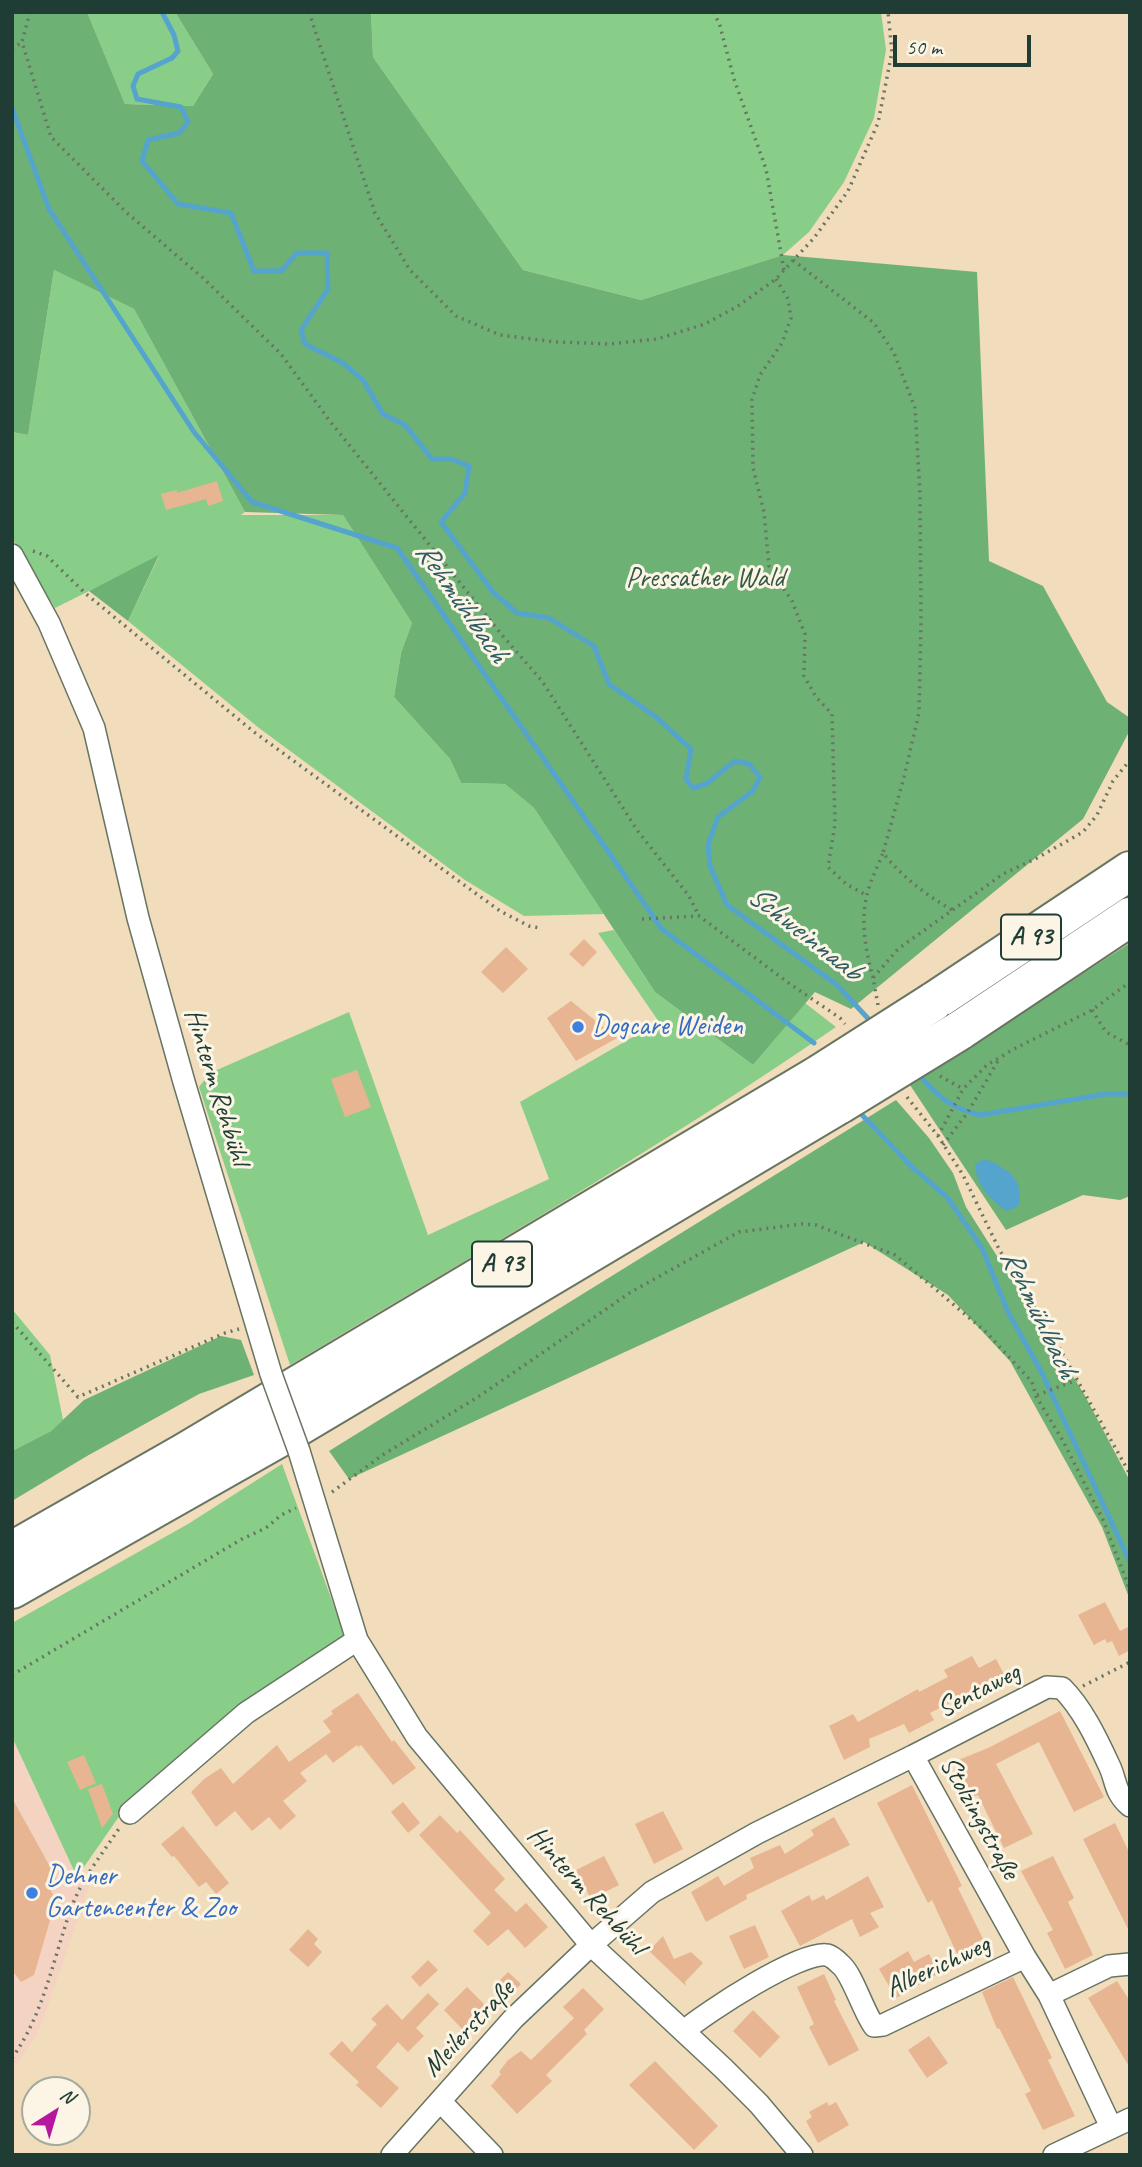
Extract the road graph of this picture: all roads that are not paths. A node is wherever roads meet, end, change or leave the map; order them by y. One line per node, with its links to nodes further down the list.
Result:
1 (18, 551): 7 (street, Hinterm Rehbühl, bridge)
2 (1130, 871): 4 (highway, A 93, bridge)
3 (1130, 917): 4 (highway, A 93, bridge)
4 (830, 1089): 5 (highway, A 93); 6 (highway, A 93)
5 (12, 1551)
6 (12, 1589)
7 (357, 1640): 10 (street); 11 (street, Hinterm Rehbühl)
8 (913, 1756): 9 (street, Sentaweg); 11 (street, Stolzingstraße); 12 (street, Stolzingstraße)
9 (1130, 1806)
10 (130, 1812)
11 (591, 1945): 15 (street, Hinterm Rehbühl); 16 (street, Meilerstraße)
12 (1025, 1957): 14 (street, Stolzingstraße); 15 (street, Alberichweg)
13 (1130, 1964): 14 (street)
14 (1049, 1995): 17 (street, Stolzingstraße)
15 (684, 2031): 20 (street, Hinterm Rehbühl)
16 (440, 2101): 18 (street, Meilerstraße); 19 (street)
17 (1120, 2123): 21 (street)
18 (392, 2155)
19 (492, 2155)
20 (802, 2155)
21 (1054, 2155)

